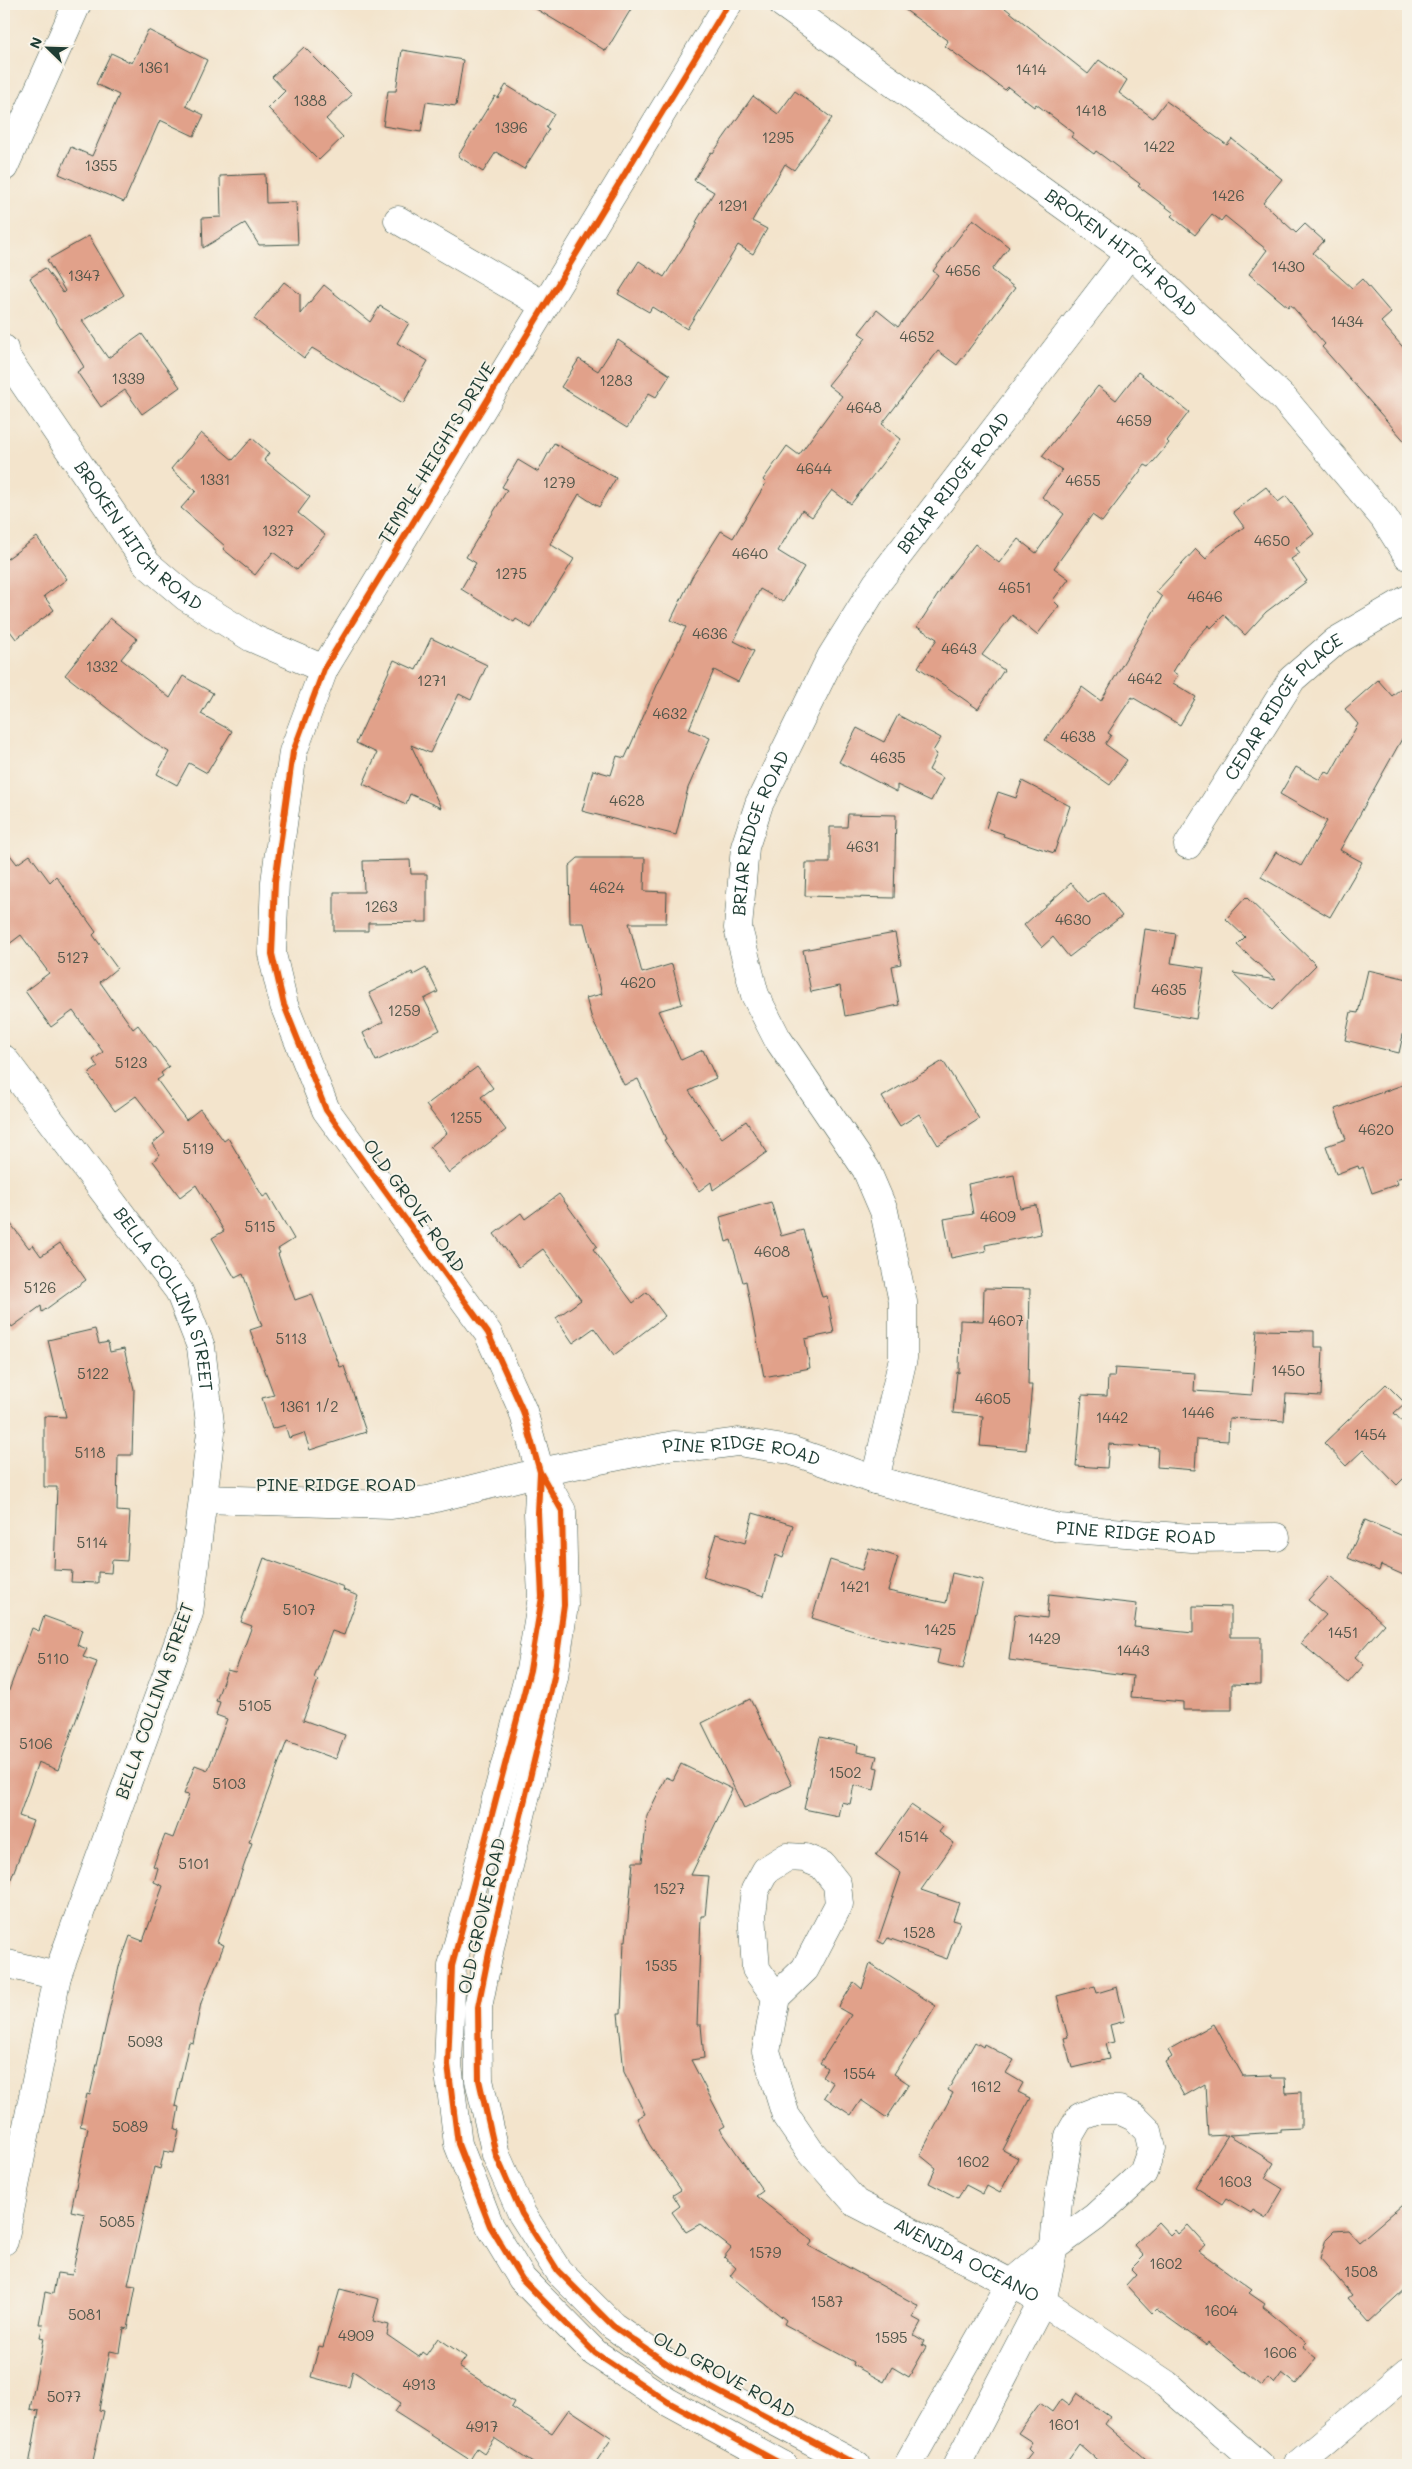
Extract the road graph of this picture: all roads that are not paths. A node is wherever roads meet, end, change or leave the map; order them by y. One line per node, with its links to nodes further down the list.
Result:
1 (77, 4): 4 (street)
2 (728, 4): 7 (street, TEMPLE HEIGHTS DRIVE)
3 (782, 4): 6 (street, BROKEN HITCH ROAD)
4 (4, 167)
5 (398, 220): 7 (street)
6 (1130, 253): 9 (street, BROKEN HITCH ROAD); 16 (street, BRIAR RIDGE ROAD)
7 (544, 305): 11 (street, TEMPLE HEIGHTS DRIVE)
8 (4, 348): 11 (street, BROKEN HITCH ROAD)
9 (1408, 556)
10 (1408, 599): 12 (street, CEDAR RIDGE PLACE)
11 (324, 669): 13 (street, TEMPLE HEIGHTS DRIVE)
12 (1188, 845)
13 (272, 954): 15 (street, OLD GROVE ROAD)
14 (4, 1059): 17 (street, BELLA COLLINA STREET)
15 (540, 1472): 16 (street, PINE RIDGE ROAD); 17 (street, PINE RIDGE ROAD); 27 (street, OLD GROVE ROAD); 28 (street, OLD GROVE ROAD)
16 (875, 1480): 18 (street, PINE RIDGE ROAD)
17 (204, 1499): 20 (street, BELLA COLLINA STREET)
18 (1276, 1537)
19 (4, 1963): 20 (street)
20 (57, 1976): 22 (street, BELLA COLLINA STREET)
21 (776, 1997): 21 (street); 24 (street, AVENIDA OCEANO)
22 (4, 2241)
23 (1054, 2248): 23 (street); 24 (street); 25 (street)
24 (1011, 2283): 25 (street, AVENIDA OCEANO); 29 (street)
25 (1042, 2302): 30 (street); 31 (street, AVENIDA OCEANO)
26 (1408, 2372): 32 (street)
27 (783, 2465)
28 (857, 2465)
29 (908, 2465)
30 (957, 2465)
31 (1259, 2465)
32 (1297, 2465)

